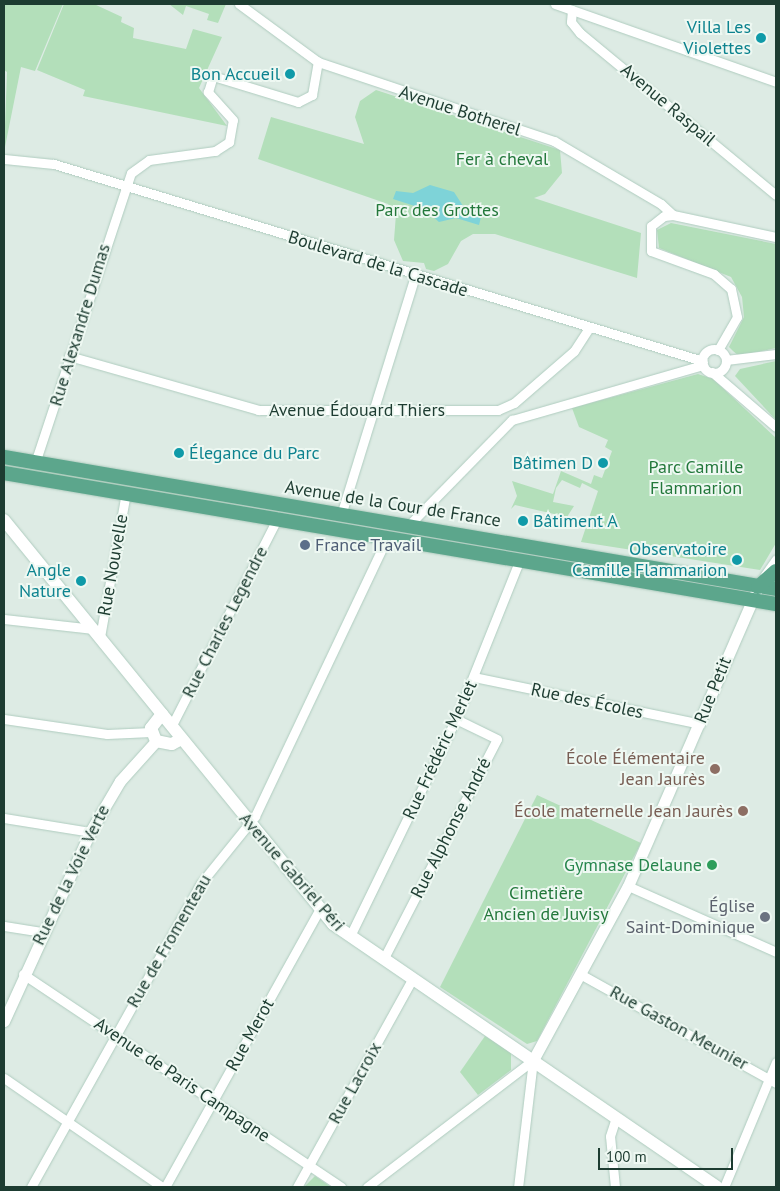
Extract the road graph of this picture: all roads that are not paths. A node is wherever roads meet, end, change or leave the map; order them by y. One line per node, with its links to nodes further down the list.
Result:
1 (239, 4): 4 (street, Avenue Botherel)
2 (555, 4): 3 (street)
3 (572, 10): 5 (street); 8 (street, Avenue Raspail)
4 (318, 62): 7 (street); 9 (street, Avenue Botherel)
5 (776, 82)
6 (4, 160): 7 (street, Boulevard de la Cascade)
7 (124, 186): 11 (street, Boulevard de la Cascade); 15 (street, Rue Alexandre Dumas)
8 (776, 196)
9 (674, 216): 10 (street); 13 (street)
10 (776, 237)
11 (415, 276): 12 (street, Boulevard de la Cascade); 22 (street)
12 (589, 328): 16 (street, Boulevard de la Cascade); 21 (street)
13 (718, 350): 17 (street); 18 (street)
14 (776, 354): 17 (street)
15 (69, 356): 22 (street, Avenue Édouard Thiers); 27 (street, Rue Alexandre Dumas)
16 (683, 358): 18 (street, Boulevard de la Cascade); 19 (street)
17 (726, 360): 20 (street)
18 (703, 363): 19 (street); 20 (street)
19 (687, 372): 23 (street)
20 (712, 372): 24 (street)
21 (507, 407): 22 (street, Avenue Édouard Thiers); 23 (street)
22 (373, 412): 30 (street)
23 (512, 420): 33 (street)
24 (776, 427)
25 (4, 457): 27 (main road, Avenue de la Cour de France)
26 (4, 462): 27 (main road)
27 (35, 463): 30 (main road, Avenue de la Cour de France)
28 (4, 473): 29 (main road, Avenue de la Cour de France)
29 (126, 492): 31 (main road, Avenue de la Cour de France); 43 (street, Rue Nouvelle)
30 (341, 515): 33 (main road, Avenue de la Cour de France)
31 (278, 517): 34 (main road, Avenue de la Cour de France); 49 (street, Rue Charles Legendre)
32 (4, 520): 43 (main road, Avenue Gabriel Péri)
33 (410, 524): 38 (main road, Avenue de la Cour de France)
34 (388, 536): 35 (main road, Avenue de la Cour de France); 53 (street, Rue de Fromenteau)
35 (520, 559): 40 (main road, Avenue de la Cour de France); 44 (street, Rue Frédéric Merlet)
36 (776, 559): 38 (street)
37 (776, 571): 38 (main road)
38 (758, 587): 39 (main road, Avenue de la Cour de France); 40 (street, Rue Petit)
39 (776, 590)
40 (749, 600): 41 (main road, Avenue de la Cour de France); 48 (street, Rue Petit)
41 (776, 604)
42 (4, 619): 43 (street)
43 (96, 633): 45 (main road, Avenue Gabriel Péri)
44 (474, 676): 47 (street, Rue Frédéric Merlet); 48 (street, Rue des Écoles)
45 (162, 714): 49 (main road, Avenue Gabriel Péri); 50 (main road)
46 (4, 719): 50 (street)
47 (456, 719): 59 (street, Rue Frédéric Merlet); 61 (street, Rue Alphonse André)
48 (700, 724): 55 (street, Rue Petit)
49 (171, 727): 51 (main road, Avenue Gabriel Péri)
50 (154, 736): 51 (main road); 54 (street, Rue de la Voie Verte)
51 (181, 739): 53 (main road, Avenue Gabriel Péri)
52 (4, 818): 54 (street)
53 (250, 824): 56 (main road, Avenue Gabriel Péri); 66 (street, Rue de Fromenteau)
54 (90, 832): 58 (street, Rue de la Voie Verte)
55 (628, 886): 60 (street); 63 (street, Rue Petit)
56 (320, 908): 59 (main road, Avenue Gabriel Péri); 71 (street, Rue Merot)
57 (4, 926): 58 (street)
58 (42, 932): 62 (street, Rue de la Voie Verte)
59 (350, 936): 61 (main road, Avenue Gabriel Péri)
60 (776, 952)
61 (384, 958): 64 (main road, Avenue Gabriel Péri)
62 (23, 974): 65 (street, Rue de la Voie Verte); 66 (street, Avenue de Paris Campagne)
63 (580, 974): 67 (street, Rue Petit); 70 (street, Rue Gaston Meunier)
64 (412, 978): 67 (main road, Avenue Gabriel Péri); 74 (street, Rue Lacroix)
65 (4, 1021)
66 (116, 1035): 71 (street, Avenue de Paris Campagne); 73 (street, Rue de Fromenteau)
67 (533, 1060): 72 (main road, Avenue Gabriel Péri); 79 (street); 80 (street)
68 (776, 1062): 70 (street)
69 (4, 1078): 73 (street)
70 (773, 1081): 83 (street)
71 (213, 1101): 74 (street, Avenue de Paris Campagne); 76 (street, Rue Merot)
72 (616, 1117): 81 (street); 82 (main road, Avenue Gabriel Péri)
73 (67, 1122): 75 (street, Rue de Fromenteau); 76 (street)
74 (309, 1166): 77 (street, Rue Lacroix); 78 (street, Avenue de Paris Campagne)
75 (31, 1187)
76 (163, 1187)
77 (298, 1187)
78 (341, 1187)
79 (368, 1187)
80 (518, 1187)
81 (615, 1187)
82 (717, 1187)
83 (724, 1187)

